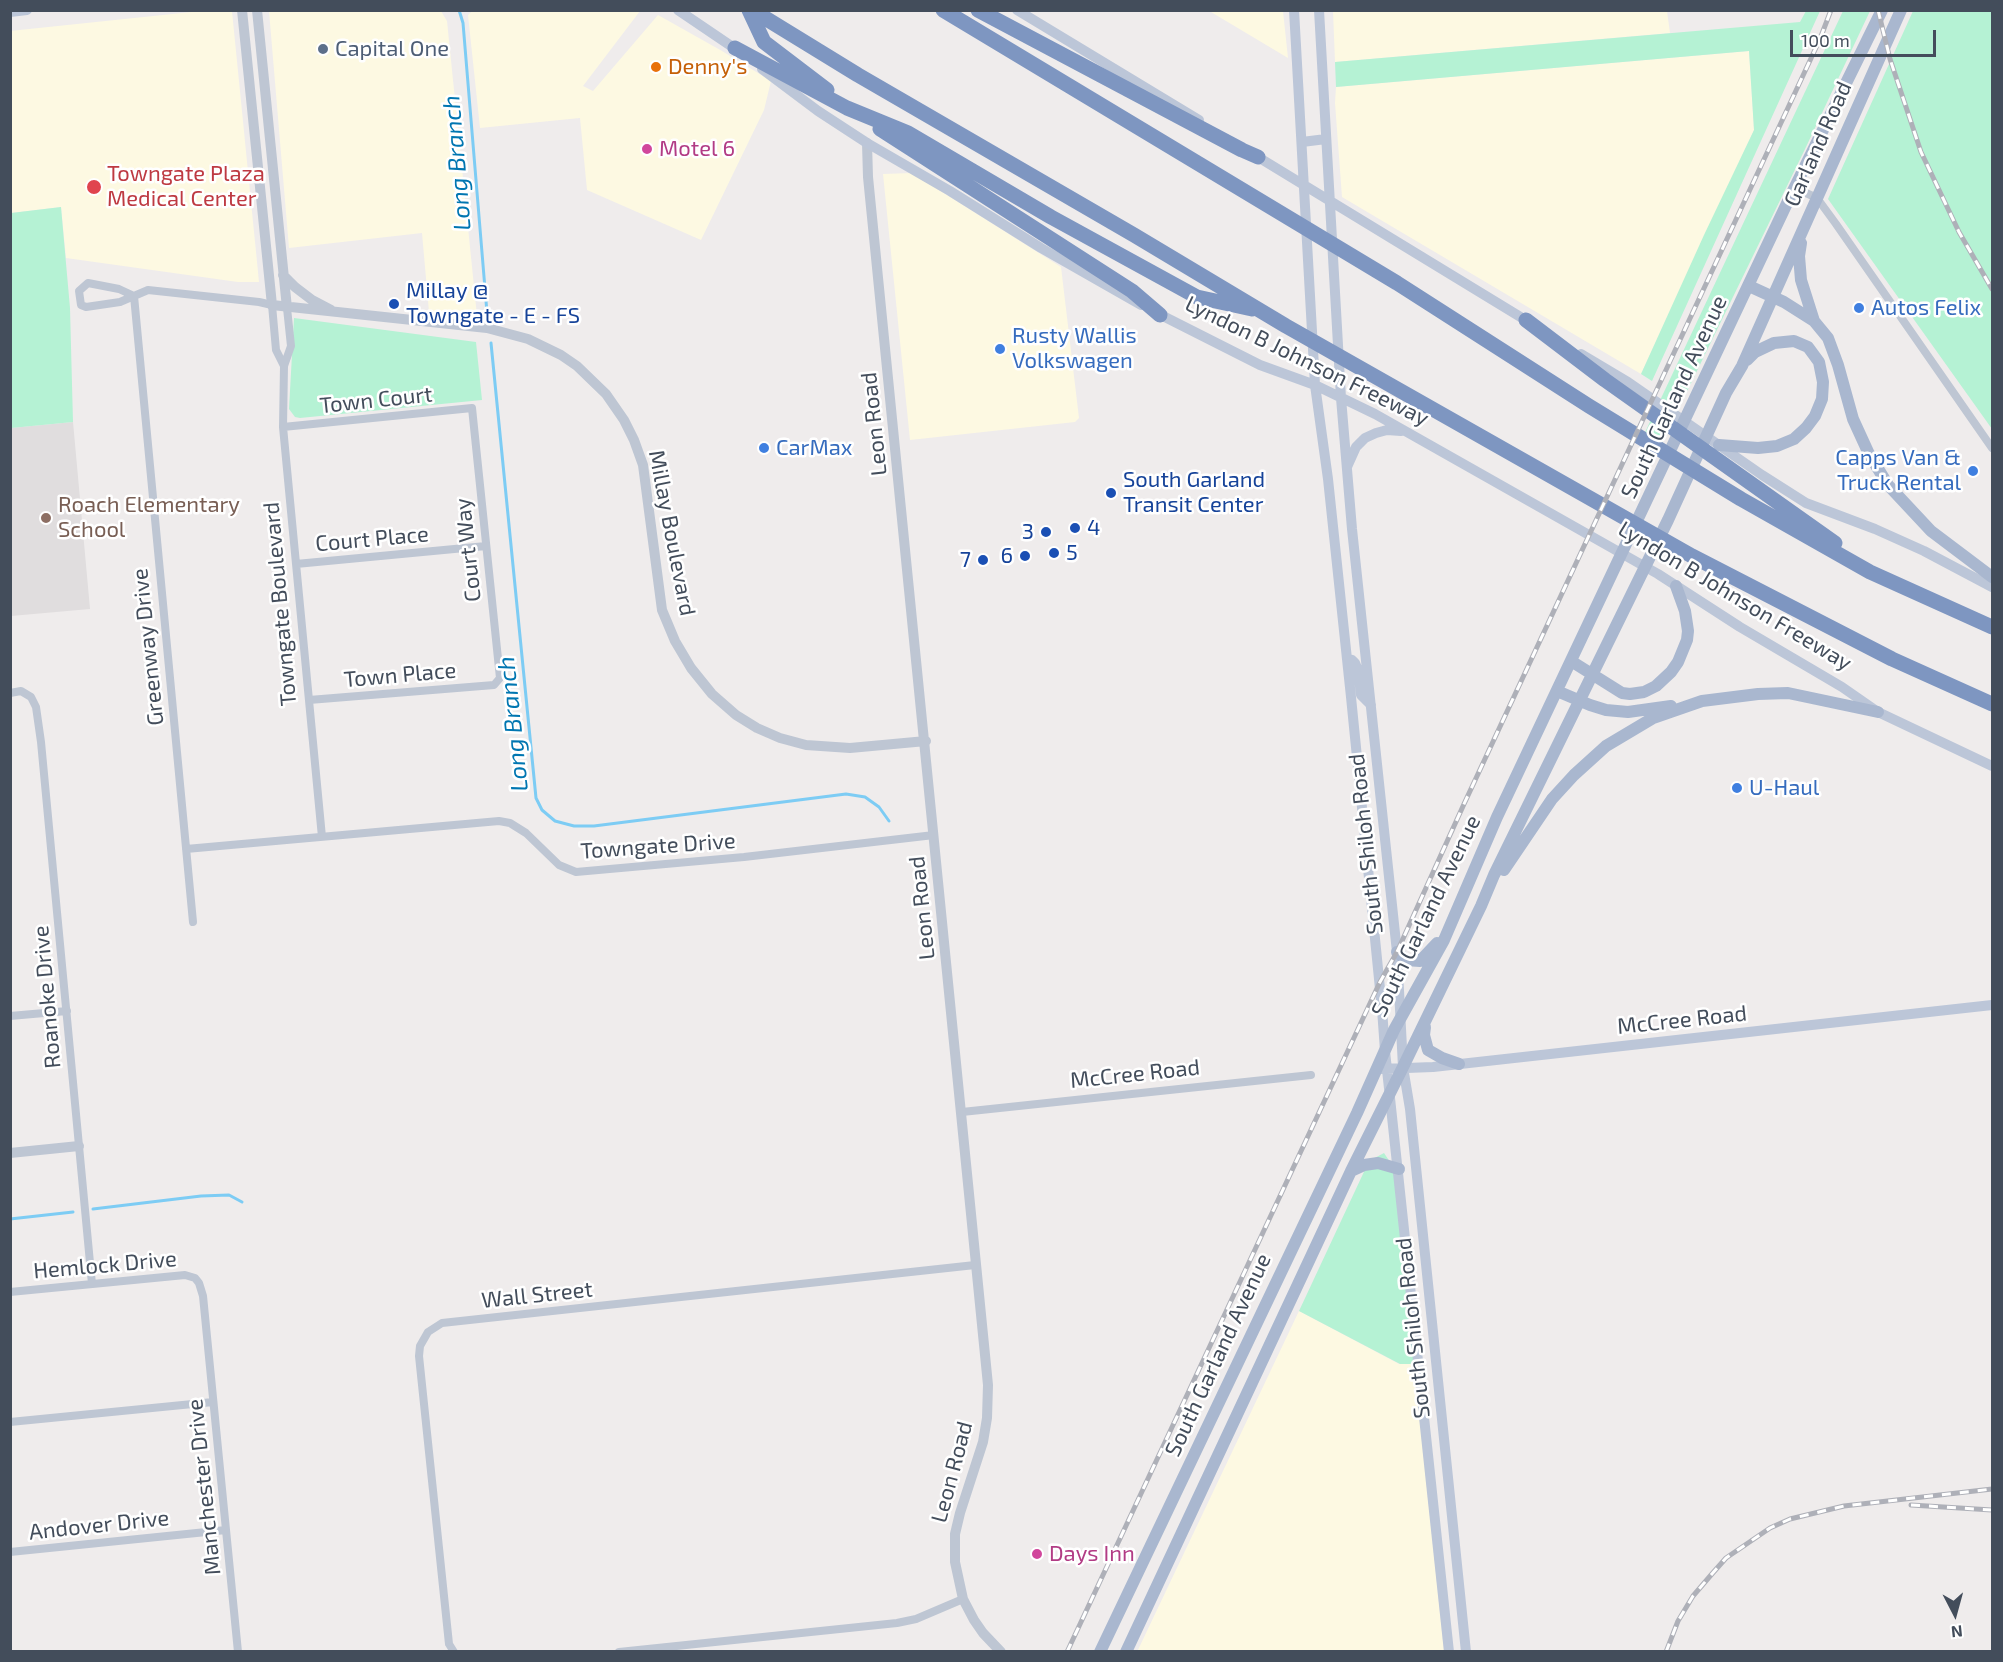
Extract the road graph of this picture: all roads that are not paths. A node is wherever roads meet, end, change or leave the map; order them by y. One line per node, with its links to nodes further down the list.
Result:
1 (27, 10): 13 (main road)
2 (242, 10): 19 (street, Towngate Boulevard)
3 (257, 10): 18 (street, Towngate Boulevard)
4 (678, 10): 14 (main road, Lyndon B Johnson Freeway)
5 (751, 10): 30 (highway, Lyndon B Johnson Freeway); 32 (highway)
6 (943, 10): 50 (highway)
7 (978, 10): 20 (highway)
8 (1017, 10): 20 (main road)
9 (1294, 10): 16 (main road, South Shiloh Road)
10 (1319, 10): 15 (main road, South Shiloh Road)
11 (1882, 10): 21 (main road, Garland Road)
12 (1901, 10): 22 (main road, Garland Road)
13 (10, 12)
14 (735, 48): 17 (main road, Lyndon B Johnson Freeway); 30 (highway)
15 (1326, 139): 16 (main road); 38 (main road, South Shiloh Road)
16 (1302, 142): 37 (main road, South Shiloh Road)
17 (867, 143): 32 (main road, Lyndon B Johnson Freeway); 68 (street, Leon Road)
18 (271, 152): 19 (street); 24 (street, Towngate Boulevard)
19 (256, 154): 28 (street, Towngate Boulevard)
20 (1258, 156): 33 (main road)
21 (1792, 194): 22 (street); 25 (main road, South Garland Avenue)
22 (1817, 198): 23 (main road, Garland Road); 43 (street)
23 (1803, 230): 27 (main road, South Garland Avenue); 34 (main road)
24 (283, 274): 29 (street, Towngate Boulevard); 31 (street)
25 (1749, 286): 27 (main road); 56 (main road, South Garland Avenue)
26 (134, 296): 26 (street); 28 (street); 72 (street, Greenway Drive)
27 (1774, 297): 34 (main road); 36 (main road, South Garland Avenue)
28 (272, 305): 29 (street, Millay Boulevard); 35 (street, Towngate Boulevard)
29 (287, 308): 31 (street, Millay Boulevard); 35 (street, Towngate Boulevard)
30 (1264, 312): 65 (highway, Lyndon B Johnson Freeway)
31 (337, 313): 68 (street, Millay Boulevard)
32 (1160, 315): 37 (main road, Lyndon B Johnson Freeway)
33 (1526, 320): 42 (main road); 50 (highway)
34 (1814, 321): 49 (main road)
35 (284, 366): 40 (street, Towngate Boulevard)
36 (1742, 366): 42 (main road); 54 (main road, South Garland Avenue)
37 (1315, 385): 38 (main road, Lyndon B Johnson Freeway); 46 (main road, South Shiloh Road)
38 (1341, 398): 41 (main road, Lyndon B Johnson Freeway); 44 (main road, South Shiloh Road)
39 (472, 408): 40 (street, Town Court); 47 (street, Court Way)
40 (283, 427): 48 (street, Towngate Boulevard)
41 (1405, 432): 44 (main road); 51 (main road, Lyndon B Johnson Freeway)
42 (1719, 445): 52 (main road)
43 (1992, 448)
44 (1347, 467): 45 (main road, South Shiloh Road)
45 (1352, 529): 46 (main road); 66 (main road, South Shiloh Road)
46 (1333, 531): 55 (main road, South Shiloh Road)
47 (486, 546): 48 (street, Court Place); 59 (street, Court Way)
48 (296, 564): 62 (street, Towngate Boulevard)
49 (1992, 578)
50 (1886, 580): 53 (highway)
51 (1676, 586): 58 (main road); 67 (main road, Lyndon B Johnson Freeway)
52 (1992, 587)
53 (1992, 627)
54 (1605, 648): 57 (main road, South Garland Avenue); 58 (main road)
55 (1347, 659): 66 (main road); 82 (main road, South Shiloh Road)
56 (1571, 661): 57 (main road); 60 (main road, South Garland Avenue)
57 (1592, 674): 58 (main road); 64 (main road, South Garland Avenue)
58 (1605, 681)
59 (494, 685): 62 (street, Town Place)
60 (1557, 691): 64 (main road); 75 (main road, South Garland Avenue)
61 (10, 693): 78 (street, Roanoke Drive)
62 (309, 700): 71 (street, Towngate Boulevard)
63 (1702, 701): 64 (main road); 67 (main road); 73 (main road)
64 (1580, 702): 73 (main road, South Garland Avenue)
65 (1992, 704)
66 (1371, 705): 76 (main road, South Shiloh Road)
67 (1878, 712): 69 (main road, Lyndon B Johnson Freeway)
68 (926, 741): 70 (street, Leon Road)
69 (1992, 766)
70 (934, 835): 71 (street, Towngate Drive); 88 (street, Leon Road)
71 (322, 837): 72 (street, Towngate Drive)
72 (186, 849): 74 (street, Greenway Drive)
73 (1481, 906): 80 (main road, South Garland Avenue)
74 (193, 922)
75 (1443, 940): 76 (main road); 81 (main road, South Garland Avenue)
76 (1397, 952): 81 (main road, South Shiloh Road)
77 (1992, 1005): 83 (main road, McCree Road)
78 (67, 1011): 79 (street); 89 (street, Roanoke Drive)
79 (10, 1016)
80 (1427, 1016): 83 (main road); 84 (main road, South Garland Avenue)
81 (1401, 1017): 82 (main road, South Garland Avenue); 84 (main road, South Shiloh Road)
82 (1385, 1051): 85 (main road, South Garland Avenue)
83 (1459, 1064): 84 (main road, McCree Road)
84 (1403, 1067): 85 (main road, McCree Road); 87 (main road, South Garland Avenue); 99 (main road, South Shiloh Road)
85 (1382, 1069): 87 (main road, South Shiloh Road); 110 (main road, South Garland Avenue)
86 (1311, 1075): 88 (street, McCree Road)
87 (1390, 1091): 91 (main road, South Shiloh Road); 92 (main road, South Garland Avenue)
88 (962, 1112): 93 (street, Leon Road)
89 (79, 1146): 90 (street); 94 (street, Roanoke Drive)
90 (10, 1152)
91 (1399, 1169): 92 (main road); 100 (main road, South Shiloh Road)
92 (1351, 1171): 111 (main road, South Garland Avenue)
93 (975, 1265): 105 (street, Leon Road); 107 (street, Wall Street)
94 (92, 1284): 95 (street, Hemlock Drive); 96 (street, Hemlock Drive)
95 (10, 1292)
96 (205, 1319): 97 (street, Manchester Drive)
97 (213, 1402): 98 (street); 103 (street, Manchester Drive)
98 (10, 1422)
99 (1449, 1486): 100 (main road); 101 (main road, South Shiloh Road)
100 (1432, 1488): 102 (main road, South Shiloh Road)
101 (1450, 1501): 102 (main road); 113 (main road, South Shiloh Road)
102 (1434, 1503): 112 (main road, South Shiloh Road)
103 (226, 1530): 104 (street, Andover Drive); 106 (street, Manchester Drive)
104 (10, 1552)
105 (963, 1599): 108 (street); 109 (street, Leon Road)
106 (238, 1652)
107 (454, 1652)
108 (619, 1652)
109 (1001, 1652)
110 (1100, 1652)
111 (1126, 1652)
112 (1449, 1652)
113 (1466, 1652)

